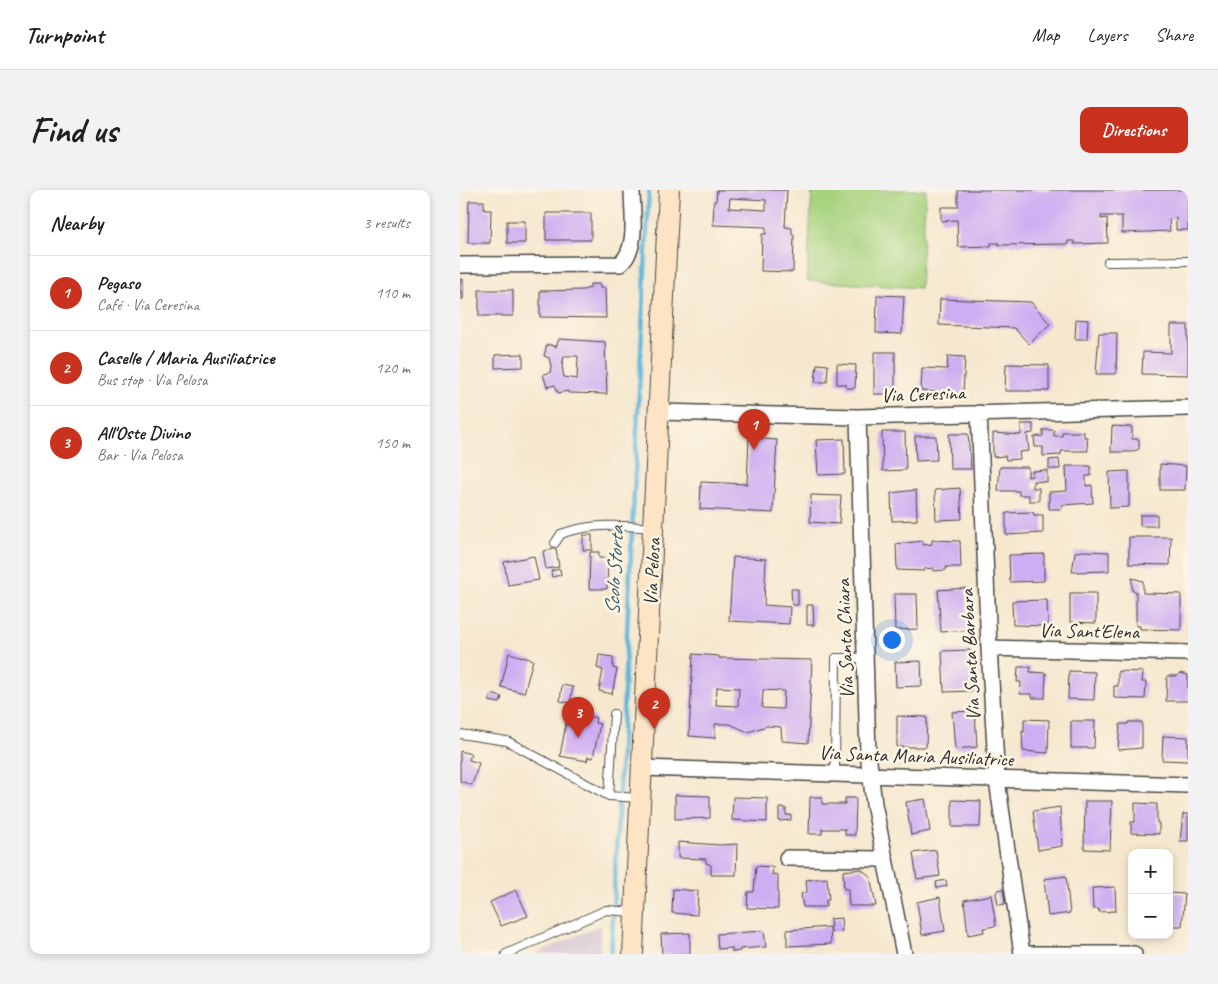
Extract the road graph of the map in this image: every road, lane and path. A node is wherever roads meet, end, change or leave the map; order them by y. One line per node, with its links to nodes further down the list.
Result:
1 (632, 190): 5 (street)
2 (669, 190): 7 (main road, Via Pelosa)
3 (1188, 261): 4 (lane)
4 (1108, 262)
5 (460, 265)
6 (1188, 408): 8 (street, Via Ceresina)
7 (659, 412): 9 (street, Via Ceresina); 10 (main road, Via Pelosa)
8 (979, 413): 9 (street, Via Ceresina); 12 (street, Via Santa Barbara)
9 (858, 417): 14 (street, Via Santa Chiara)
10 (646, 527): 11 (lane); 17 (main road, Via Pelosa)
11 (555, 543)
12 (989, 648): 13 (street, Via Sant'Elena); 20 (street, Via Santa Barbara)
13 (1188, 653)
14 (865, 658): 18 (lane); 19 (street, Via Santa Chiara)
15 (614, 714): 22 (lane)
16 (460, 734): 22 (lane)
17 (642, 768): 18 (street, Via Santa Maria Ausiliatrice); 23 (main road, Via Pelosa)
18 (835, 773): 19 (street, Via Santa Maria Ausiliatrice)
19 (870, 774): 20 (street, Via Santa Maria Ausiliatrice); 25 (street, Via Santa Chiara)
20 (997, 780): 21 (street, Via Santa Maria Ausiliatrice); 30 (street, Via Santa Barbara)
21 (1188, 785)
22 (611, 796): 23 (lane)
23 (633, 798): 26 (main road, Via Pelosa)
24 (787, 858): 25 (street)
25 (884, 859): 29 (street, Via Santa Chiara)
26 (628, 911): 27 (lane); 28 (main road, Via Pelosa)
27 (506, 954)
28 (634, 954)
29 (904, 954)
30 (1022, 954)
31 (1027, 954): 32 (street)
32 (1134, 954)

